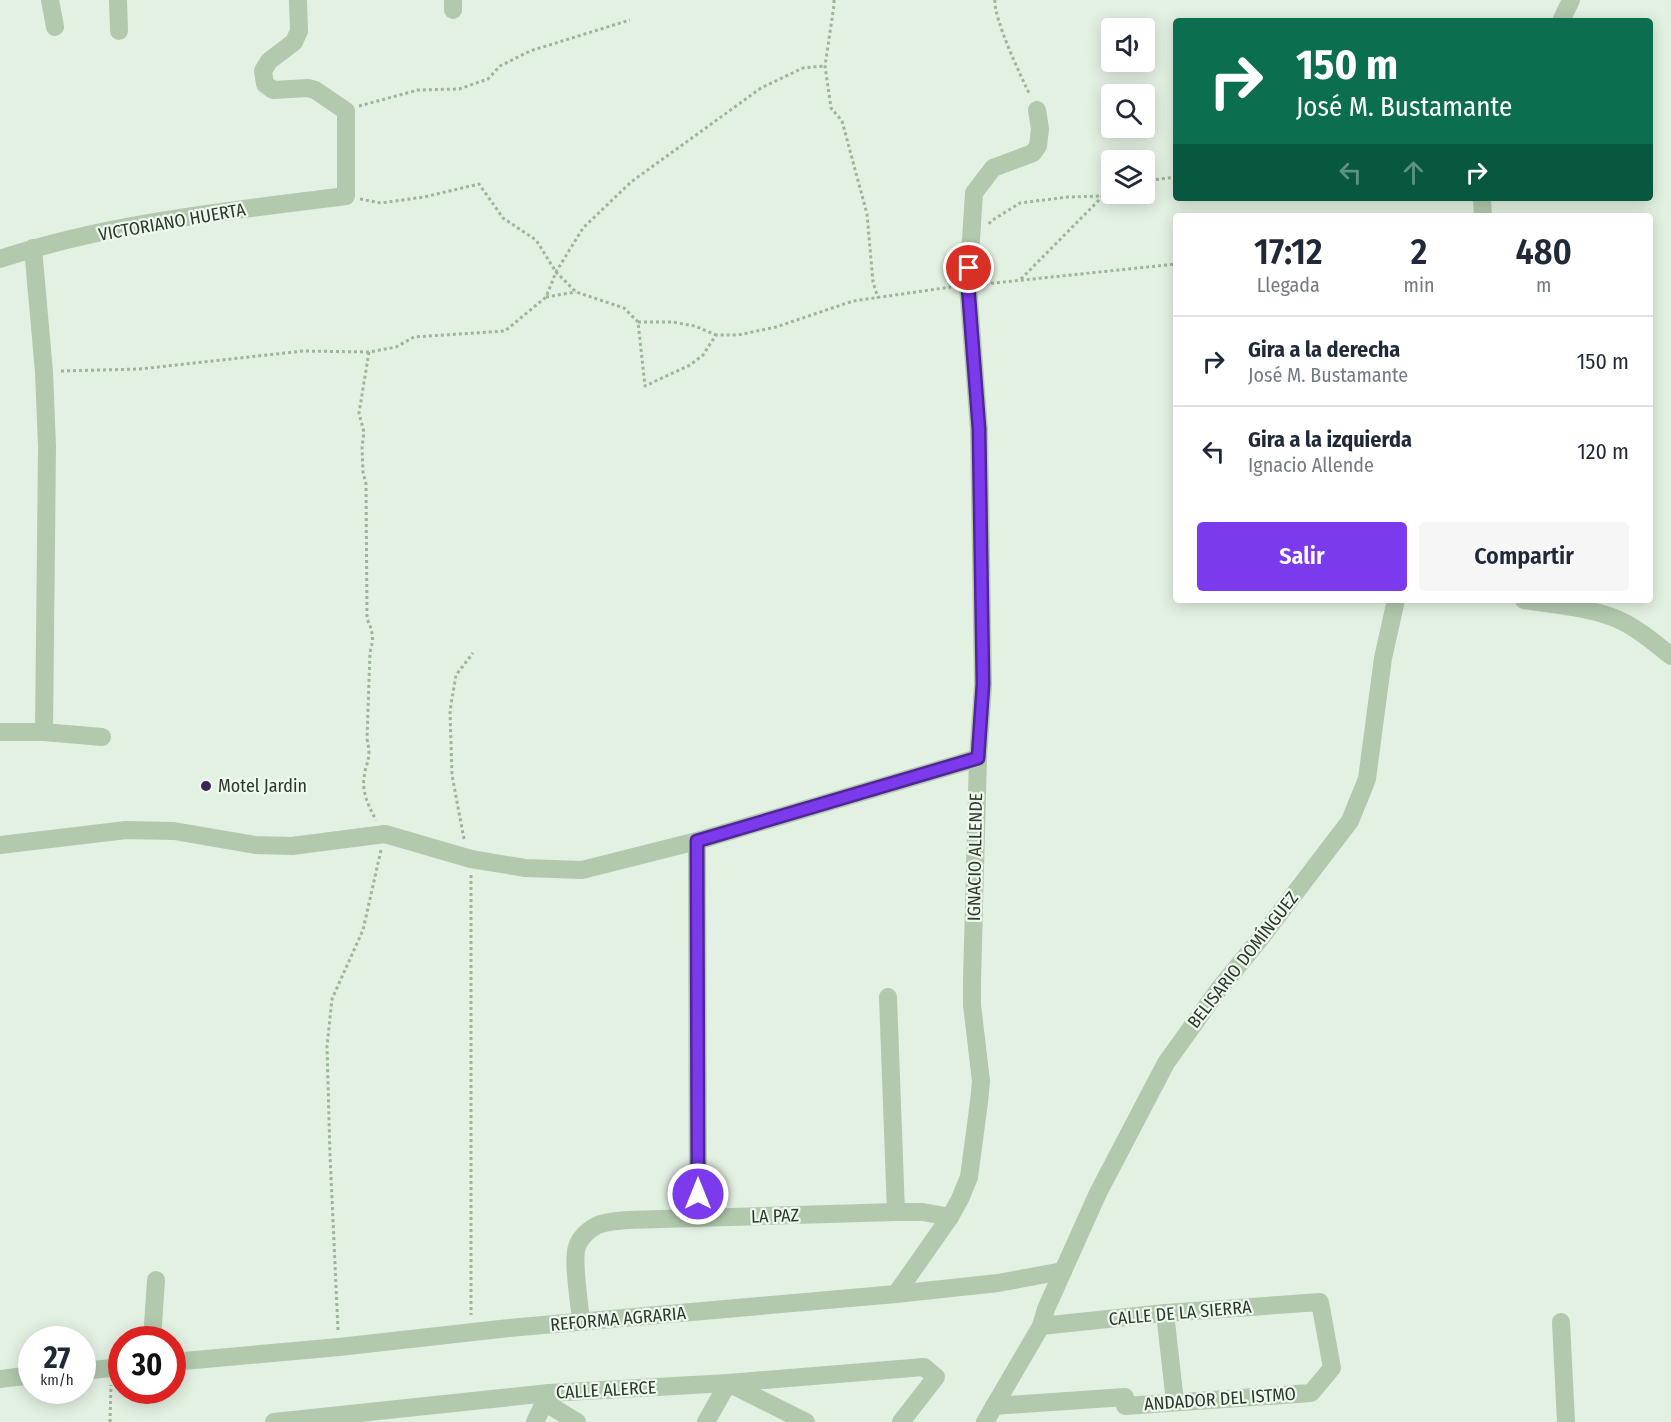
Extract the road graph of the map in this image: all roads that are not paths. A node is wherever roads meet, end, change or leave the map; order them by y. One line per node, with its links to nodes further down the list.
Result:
1 (50, 0): 6 (street)
2 (118, 0): 7 (street)
3 (298, 0): 9 (street, VICTORIANO HUERTA)
4 (1571, 0): 5 (street)
5 (1562, 18)
6 (55, 27)
7 (119, 31)
8 (1037, 110): 17 (street, IGNACIO ALLENDE)
9 (33, 248): 10 (street, VICTORIANO HUERTA); 15 (street)
10 (0, 259)
11 (1395, 603): 24 (street, BELISARIO DOMÍNGUEZ)
12 (1541, 603): 13 (street)
13 (1671, 656)
14 (0, 732): 15 (street)
15 (44, 732): 16 (street)
16 (102, 737)
17 (978, 758): 18 (street); 22 (street, IGNACIO ALLENDE)
18 (697, 841): 19 (street); 23 (street)
19 (0, 845)
20 (888, 997): 21 (street)
21 (896, 1212): 22 (street, LA PAZ); 23 (street, LA PAZ)
22 (951, 1217): 26 (street, IGNACIO ALLENDE)
23 (698, 1218): 29 (street, LA PAZ)
24 (1063, 1271): 26 (street, REFORMA AGRARIA); 28 (street, BELISARIO DOMÍNGUEZ)
25 (156, 1280): 31 (street)
26 (896, 1294): 29 (street, REFORMA AGRARIA)
27 (1165, 1313): 28 (street, CALLE DE LA SIERRA); 36 (street, CALLE DE LA SIERRA); 38 (street)
28 (1044, 1317): 39 (street, BELISARIO DOMÍNGUEZ)
29 (581, 1322): 32 (street, REFORMA AGRARIA)
30 (1561, 1322): 48 (street)
31 (153, 1326)
32 (186, 1361)
33 (18, 1377): 34 (street)
34 (0, 1378)
35 (728, 1383): 37 (street, CALLE ALERCE); 45 (street); 46 (street); 47 (street, CALLE ALERCE)
36 (1311, 1393): 38 (street, ANDADOR DEL ISTMO)
37 (547, 1398): 41 (street, CALLE ALERCE); 43 (street); 44 (street)
38 (1175, 1402): 40 (street, ANDADOR DEL ISTMO)
39 (990, 1414): 40 (street, ANDADOR DEL ISTMO)
40 (1125, 1414)
41 (314, 1420): 42 (street, CALLE ALERCE)
42 (274, 1422)
43 (535, 1422)
44 (577, 1422)
45 (706, 1422)
46 (806, 1422)
47 (901, 1422)
48 (1566, 1422)

